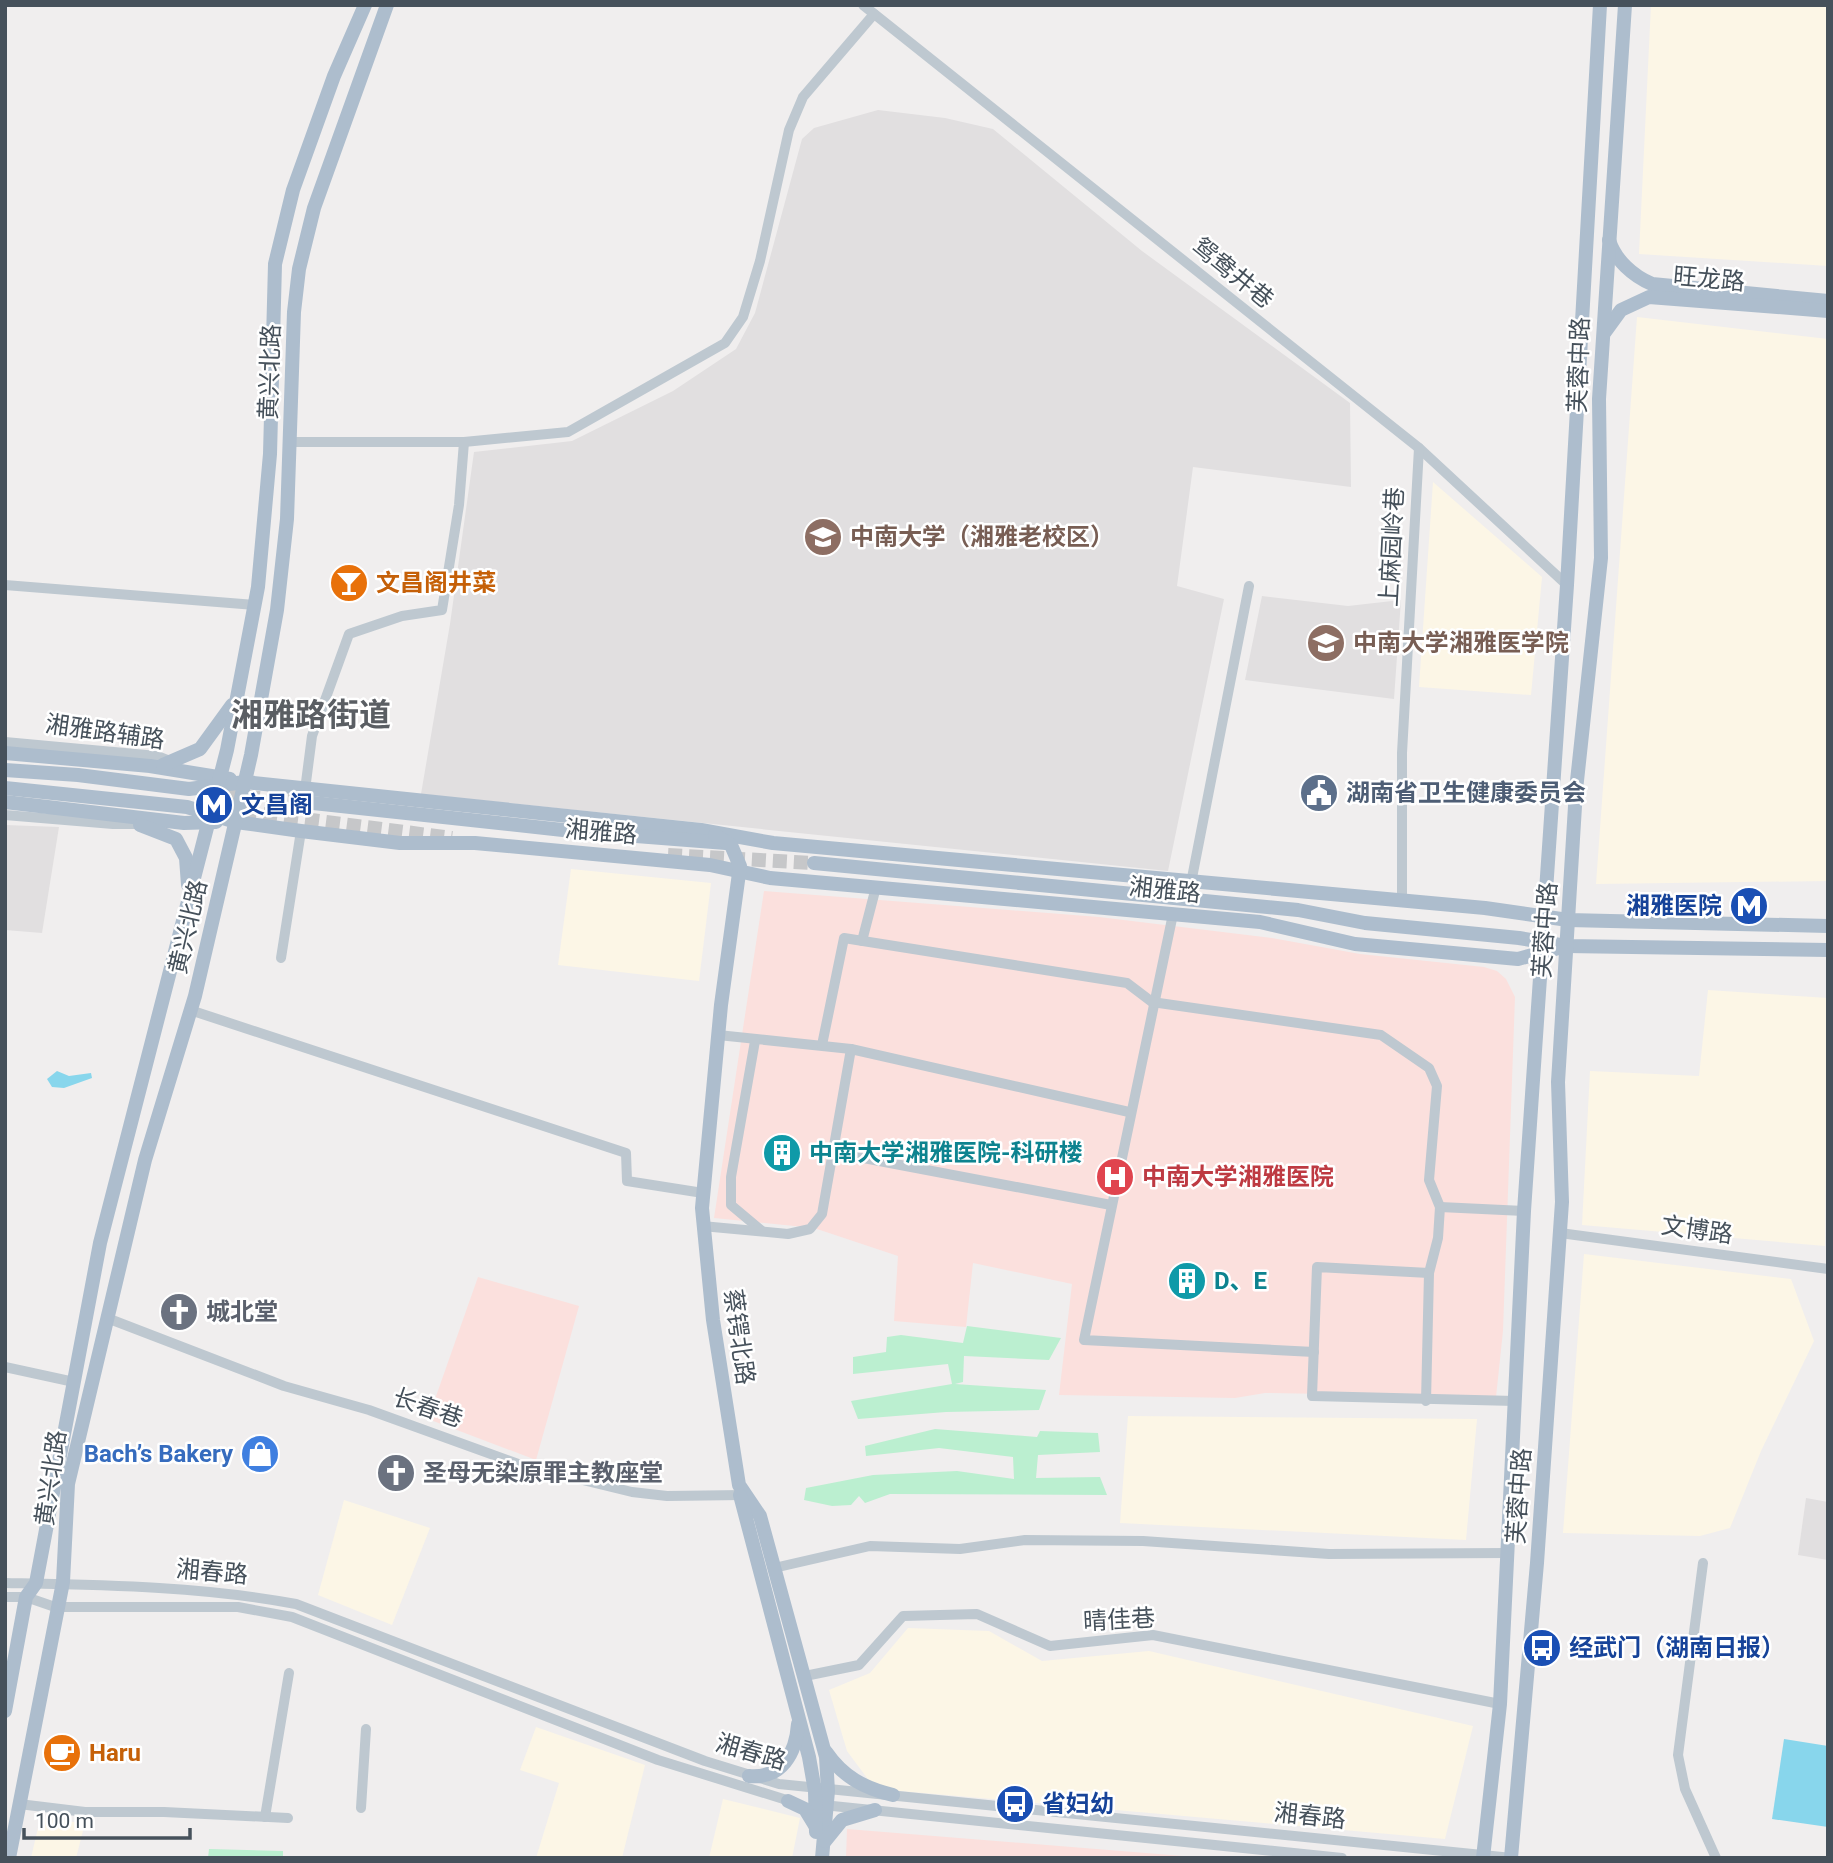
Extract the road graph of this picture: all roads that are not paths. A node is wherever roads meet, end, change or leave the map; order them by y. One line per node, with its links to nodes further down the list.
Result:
1 (365, 5): 17 (main road, 黄兴北路)
2 (387, 5): 11 (main road, 黄兴北路)
3 (863, 5): 6 (street, 鸳鸯井巷)
4 (1600, 5): 15 (main road, 芙蓉中路)
5 (1625, 5): 7 (main road, 芙蓉中路)
6 (874, 14): 12 (street); 13 (street, 鸳鸯井巷)
7 (1609, 240): 8 (main road, 旺龙路); 10 (main road, 芙蓉中路)
8 (1828, 301)
9 (1828, 312): 10 (main road, 旺龙路)
10 (1603, 336): 48 (main road, 芙蓉中路)
11 (290, 442): 12 (street); 26 (main road, 黄兴北路)
12 (464, 442): 28 (street)
13 (1419, 448): 15 (street, 鸳鸯井巷); 44 (street, 上麻园岭巷)
14 (5, 585): 17 (street)
15 (1567, 585): 47 (main road, 芙蓉中路)
16 (1248, 586): 42 (street)
17 (254, 605): 18 (main road, 黄兴北路)
18 (238, 695): 21 (main road); 25 (main road, 黄兴北路)
19 (5, 742): 21 (street, 湘雅路辅路)
20 (5, 753): 22 (main road)
21 (173, 763): 22 (main road); 24 (street, 湘雅路辅路)
22 (150, 766): 24 (main road, 湘雅路)
23 (5, 770): 25 (main road)
24 (197, 772): 25 (main road, 湘雅路)
25 (220, 781): 26 (main road, 湘雅路); 32 (main road, 黄兴北路)
26 (245, 782): 28 (main road, 湘雅路); 33 (main road, 黄兴北路)
27 (5, 788): 32 (main road, 湘雅路)
28 (305, 796): 36 (main road, 湘雅路); 38 (main road, 湘雅路)
29 (5, 802): 30 (main road)
30 (95, 812): 34 (main road); 35 (main road)
31 (5, 815): 35 (street)
32 (211, 818): 33 (main road, 湘雅路); 34 (main road); 45 (main road, 黄兴北路)
33 (236, 822): 37 (main road, 湘雅路); 56 (main road, 黄兴北路)
34 (184, 823): 35 (street)
35 (137, 824): 45 (main road)
36 (701, 830): 38 (main road); 39 (main road, 湘雅路)
37 (301, 831): 41 (main road, 湘雅路); 54 (street)
38 (727, 843): 39 (main road, 湘雅路); 41 (main road, 蔡锷北路)
39 (773, 843): 42 (main road, 湘雅路)
40 (814, 863): 52 (main road, 湘雅路)
41 (739, 872): 43 (main road, 湘雅路); 57 (main road, 蔡锷北路)
42 (1191, 883): 44 (main road, 湘雅路)
43 (876, 887): 46 (main road, 湘雅路); 50 (street)
44 (1402, 901): 47 (main road, 湘雅路)
45 (186, 914): 75 (main road, 黄兴北路)
46 (1173, 914): 52 (main road, 湘雅路); 55 (street)
47 (1544, 917): 48 (main road, 湘雅路); 52 (main road, 芙蓉中路)
48 (1568, 920): 49 (main road, 湘雅路); 51 (main road, 芙蓉中路)
49 (1828, 926)
50 (862, 941): 55 (street); 59 (street)
51 (1566, 946): 52 (main road, 湘雅路); 53 (main road, 湘雅路); 69 (main road, 芙蓉中路)
52 (1541, 947): 66 (main road, 芙蓉中路)
53 (1828, 950)
54 (281, 958)
55 (1152, 1002): 61 (street); 65 (street)
56 (190, 1010): 63 (street); 72 (main road, 黄兴北路)
57 (718, 1035): 58 (street); 63 (main road, 蔡锷北路)
58 (755, 1041): 59 (street); 68 (street)
59 (822, 1045): 60 (street)
60 (850, 1049): 61 (street); 62 (street)
61 (1129, 1112): 64 (street)
62 (832, 1152): 64 (street); 68 (street)
63 (703, 1193): 67 (main road, 蔡锷北路)
64 (1111, 1205): 73 (street)
65 (1440, 1207): 66 (street); 71 (street)
66 (1524, 1212): 77 (main road, 芙蓉中路)
67 (702, 1226): 68 (street); 78 (main road, 蔡锷北路)
68 (764, 1232)
69 (1560, 1233): 70 (street, 文博路); 111 (main road, 芙蓉中路)
70 (1828, 1269)
71 (1429, 1273): 73 (street); 76 (street)
72 (107, 1318): 78 (street, 长春巷); 82 (main road, 黄兴北路)
73 (1314, 1352): 76 (street)
74 (5, 1367): 75 (street)
75 (74, 1382): 84 (main road, 黄兴北路)
76 (1426, 1401): 77 (street)
77 (1515, 1401): 79 (main road, 芙蓉中路)
78 (741, 1495): 81 (main road, 蔡锷北路); 91 (main road, 蔡锷北路)
79 (1506, 1553): 81 (street); 90 (main road, 芙蓉中路)
80 (1703, 1563): 112 (street)
81 (774, 1569): 89 (main road, 蔡锷北路)
82 (63, 1582): 84 (street, 湘春路); 87 (main road, 黄兴北路); 95 (street, 湘春路)
83 (5, 1583): 84 (street, 湘春路)
84 (36, 1583): 86 (main road, 黄兴北路)
85 (5, 1597): 86 (street, 湘春路)
86 (26, 1597): 87 (street, 湘春路); 92 (main road, 黄兴北路)
87 (55, 1607): 98 (street, 湘春路); 99 (main road, 黄兴北路)
88 (289, 1674): 103 (street)
89 (805, 1676): 90 (street, 晴佳巷); 94 (main road, 蔡锷北路)
90 (1500, 1704): 106 (main road, 芙蓉中路)
91 (797, 1709): 95 (main road); 96 (main road, 蔡锷北路)
92 (5, 1712)
93 (366, 1729): 101 (street)
94 (824, 1748): 96 (main road, 蔡锷北路); 97 (main road)
95 (749, 1776): 96 (street, 湘春路)
96 (821, 1788): 97 (street, 湘春路); 100 (main road, 蔡锷北路)
97 (893, 1795): 106 (street, 湘春路)
98 (788, 1801): 100 (street, 湘春路); 105 (main road)
99 (19, 1804): 103 (street); 107 (main road, 黄兴北路)
100 (822, 1805): 102 (street, 湘春路); 105 (main road, 蔡锷北路)
101 (361, 1808)
102 (874, 1810): 105 (main road); 110 (street, 湘春路)
103 (265, 1817): 104 (street)
104 (288, 1818)
105 (820, 1836): 108 (main road, 蔡锷北路); 109 (main road, 蔡锷北路)
106 (1483, 1856): 111 (street, 湘春路)
107 (9, 1858)
108 (813, 1858)
109 (822, 1858)
110 (1340, 1858)
111 (1512, 1858)
112 (1716, 1858)

